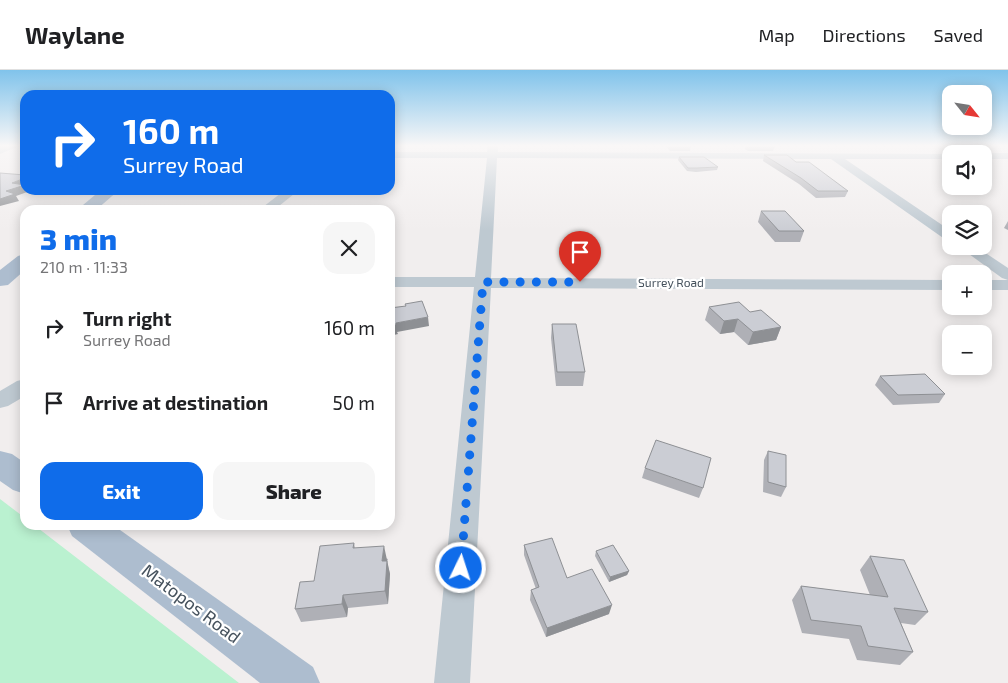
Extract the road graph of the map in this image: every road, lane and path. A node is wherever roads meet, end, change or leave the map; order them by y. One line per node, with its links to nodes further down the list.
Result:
1 (490, 174): 13 (street)
2 (858, 174): 7 (street)
3 (105, 195): 5 (main road)
4 (286, 195): 6 (street)
5 (92, 205)
6 (273, 205)
7 (942, 231)
8 (978, 255): 10 (street)
9 (20, 264): 11 (main road)
10 (1008, 275)
11 (0, 280)
12 (395, 282): 13 (street, Surrey Road)
13 (483, 282): 14 (street, Surrey Road); 23 (street)
14 (942, 285)
15 (992, 285): 16 (street)
16 (1008, 285)
17 (20, 389): 18 (street)
18 (0, 401)
19 (0, 463): 20 (main road)
20 (20, 477)
21 (92, 530): 22 (main road, Matopos Road)
22 (298, 683)
23 (452, 683)

